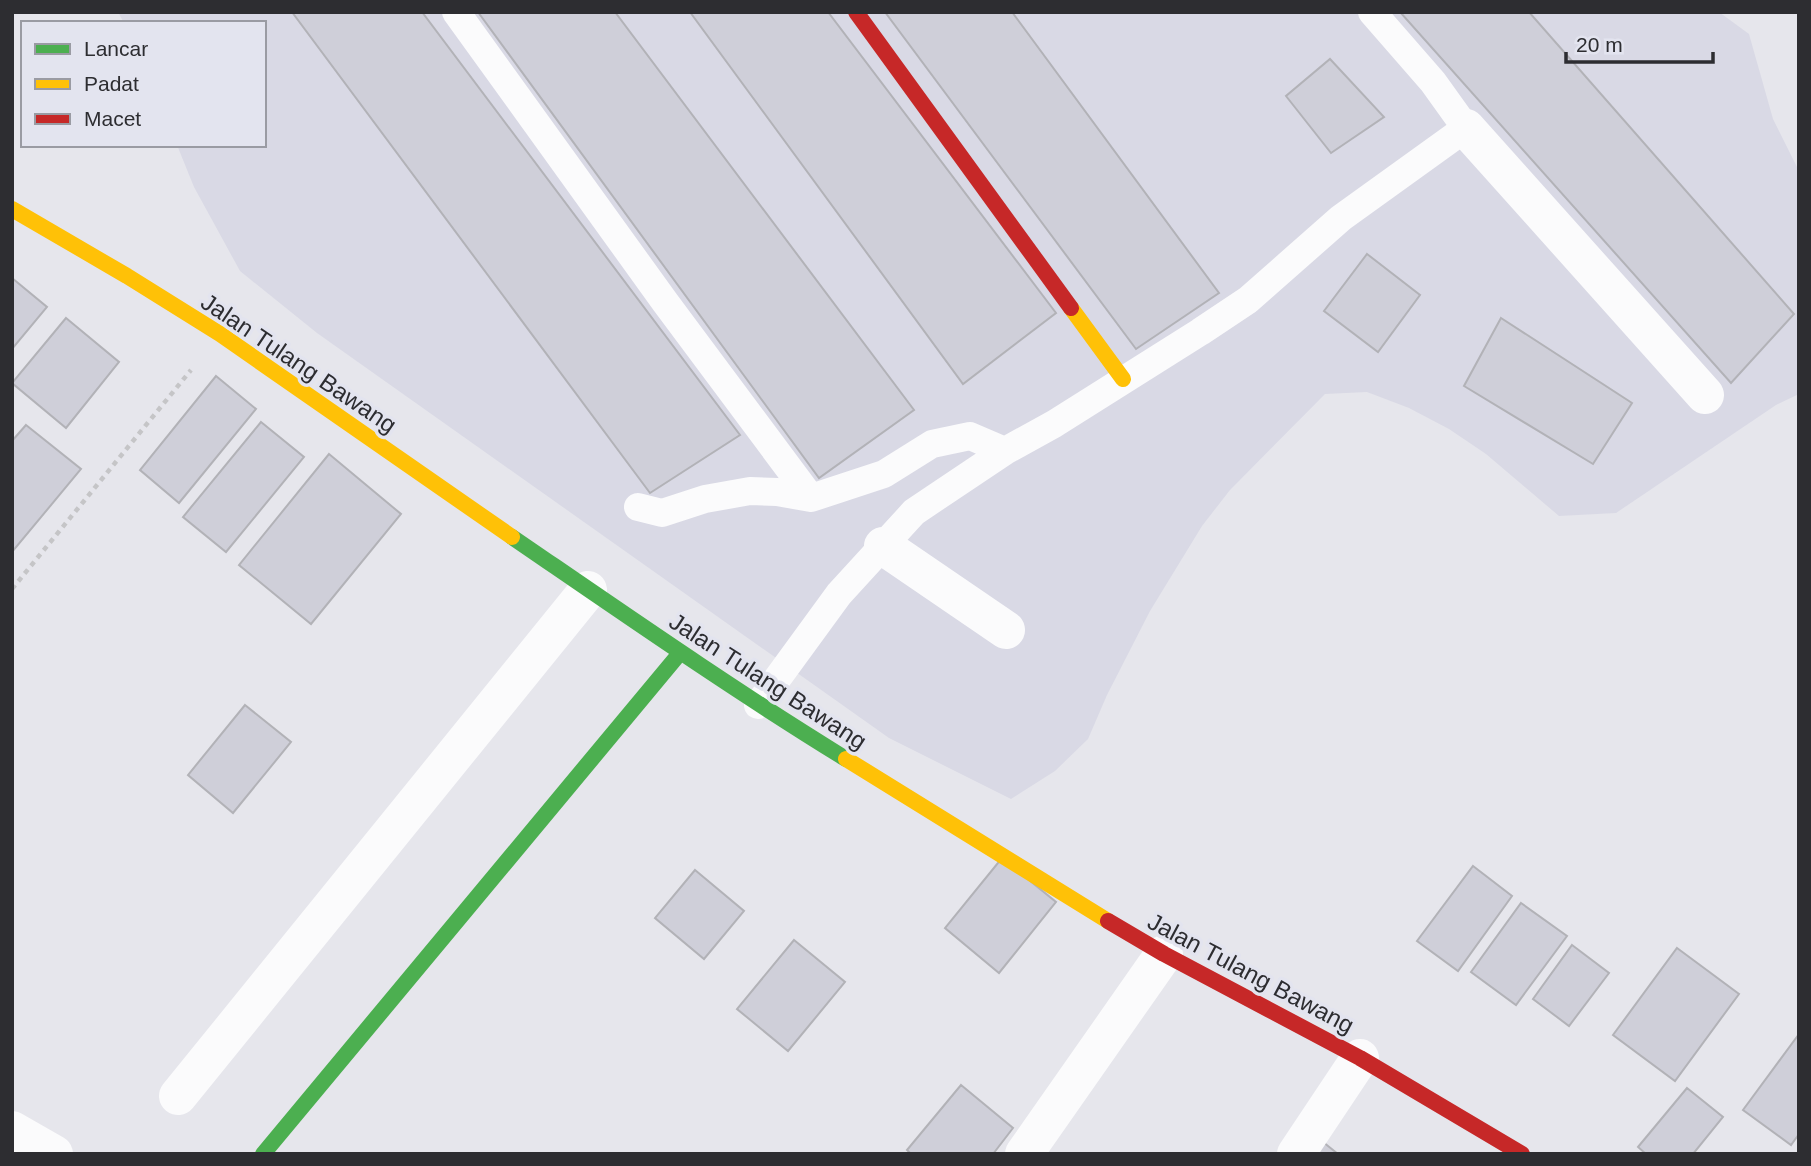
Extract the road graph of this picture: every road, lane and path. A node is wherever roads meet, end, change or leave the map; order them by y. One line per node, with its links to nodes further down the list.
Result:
1 (456, 12): 10 (lane)
2 (856, 12): 7 (street)
3 (1372, 12): 4 (lane)
4 (1466, 128): 7 (lane); 8 (street)
5 (12, 209): 6 (street, Jalan Tulang Bawang)
6 (220, 334): 13 (path); 14 (street, Jalan Tulang Bawang)
7 (1123, 379): 9 (lane)
8 (1705, 395)
9 (1005, 451): 10 (lane); 12 (lane)
10 (811, 498): 11 (lane)
11 (638, 507)
12 (883, 546): 15 (street); 17 (lane)
13 (12, 589)
14 (589, 590): 16 (street, Jalan Tulang Bawang); 20 (street)
15 (1006, 630)
16 (680, 653): 17 (street, Jalan Tulang Bawang); 23 (street)
17 (758, 705): 18 (street, Jalan Tulang Bawang)
18 (1164, 954): 19 (street, Jalan Tulang Bawang); 24 (street)
19 (1360, 1058): 25 (street); 26 (street, Jalan Tulang Bawang)
20 (177, 1096)
21 (12, 1130): 22 (street)
22 (54, 1154)
23 (263, 1154)
24 (1024, 1154)
25 (1296, 1154)
26 (1522, 1154)

